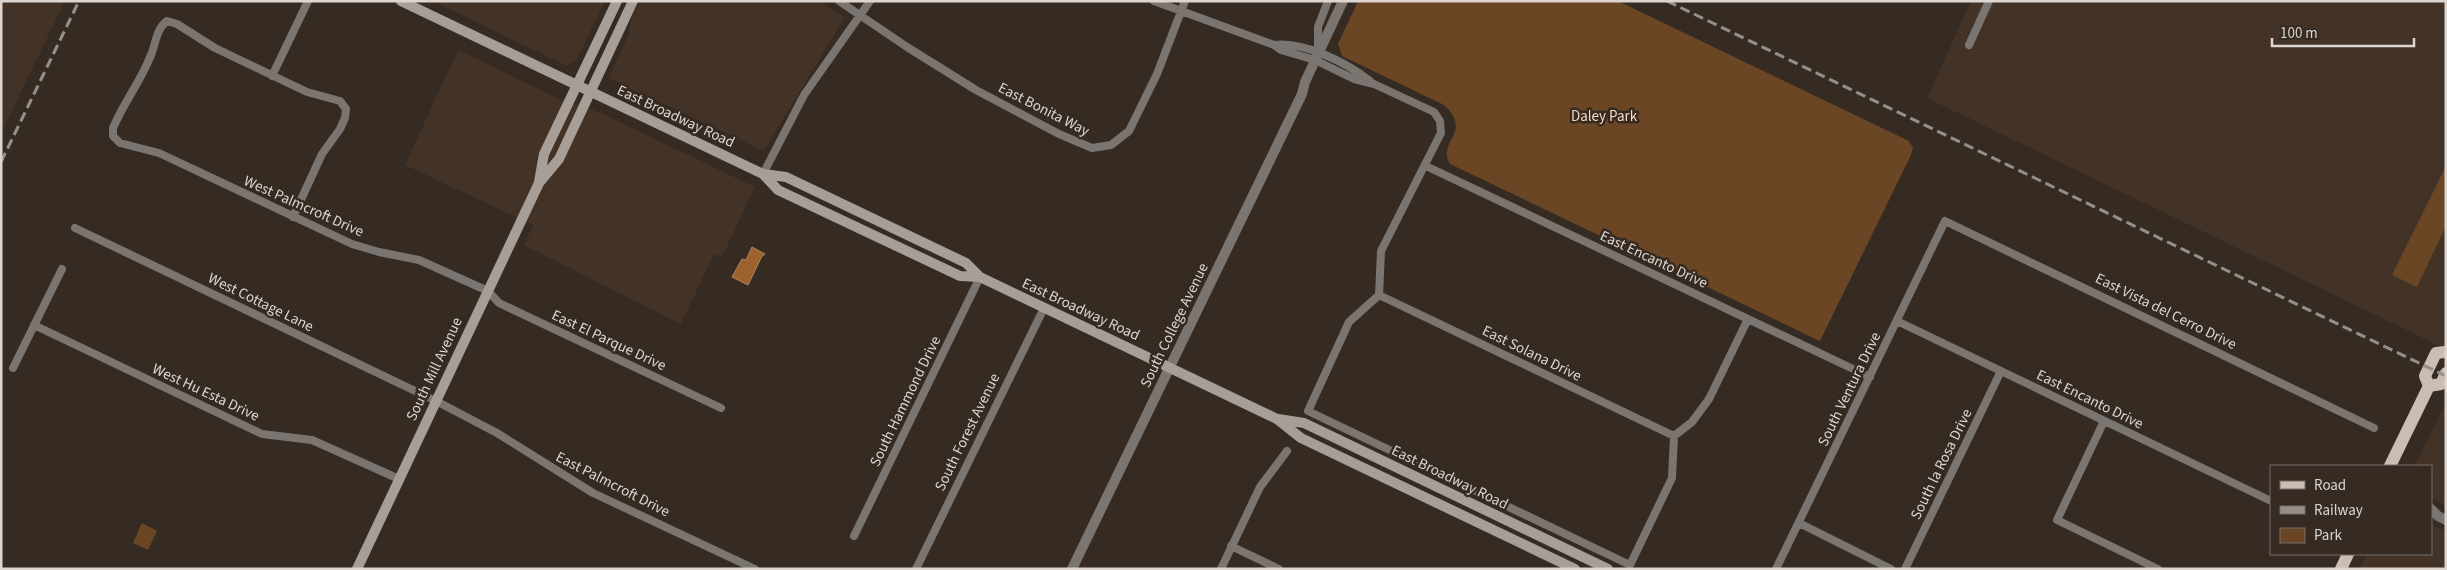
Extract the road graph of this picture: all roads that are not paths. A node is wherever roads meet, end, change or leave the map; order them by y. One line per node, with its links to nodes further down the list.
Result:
1 (308, 1): 17 (street)
2 (401, 1): 18 (main road, East Broadway Road)
3 (617, 1): 18 (main road, South Mill Avenue)
4 (634, 1): 19 (main road, South Mill Avenue)
5 (840, 1): 14 (street, East Bonita Way)
6 (870, 1): 14 (street)
7 (1154, 1): 13 (street)
8 (1185, 1): 13 (street)
9 (1328, 1): 16 (street)
10 (1343, 1): 16 (street, South College Avenue)
11 (1350, 1): 16 (street, South College Avenue)
12 (1989, 1): 15 (street)
13 (1181, 12): 14 (street, East Bonita Way); 16 (street)
14 (860, 15): 21 (street)
15 (1969, 45)
16 (1320, 58): 20 (street); 36 (street, South College Avenue)
17 (272, 76): 23 (street); 23 (street, West Palmcroft Drive)
18 (577, 86): 19 (main road, East Broadway Road); 22 (main road, South Mill Avenue)
19 (590, 92): 21 (main road, East Broadway Road); 22 (main road, South Mill Avenue)
20 (1426, 166): 29 (street); 31 (street, East Encanto Drive)
21 (763, 174): 27 (main road, East Broadway Road)
22 (539, 183): 28 (main road, South Mill Avenue)
23 (293, 217): 28 (street, West Palmcroft Drive)
24 (1945, 220): 32 (street, South Ventura Drive); 45 (street, East Vista del Cerro Drive)
25 (75, 228): 41 (street, West Cottage Lane)
26 (62, 269): 33 (street)
27 (980, 277): 30 (main road, East Broadway Road); 52 (street, South Hammond Drive)
28 (488, 292): 41 (main road, South Mill Avenue); 42 (street, East El Parque Drive)
29 (1379, 295): 46 (street, East Solana Drive); 46 (street)
30 (1044, 308): 36 (main road, East Broadway Road); 58 (street, South Forest Avenue)
31 (1748, 319): 39 (street, East Encanto Drive); 46 (street)
32 (1897, 322): 37 (street, East Encanto Drive); 39 (street, South Ventura Drive)
33 (34, 326): 35 (street); 49 (street, West Hu Esta Drive)
34 (2446, 352): 40 (main road)
35 (13, 368)
36 (1170, 368): 43 (main road, East Broadway Road); 59 (street, South College Avenue)
37 (2001, 371): 44 (street, East Encanto Drive); 66 (street, South la Rosa Drive)
38 (2446, 373): 40 (main road)
39 (1870, 377): 51 (street, South Ventura Drive)
40 (2428, 386): 48 (main road)
41 (436, 401): 49 (main road, South Mill Avenue); 57 (street, East Palmcroft Drive)
42 (721, 408)
43 (1277, 419): 62 (main road, East Broadway Road); 63 (main road, East Broadway Road)
44 (2104, 421): 50 (street, East Encanto Drive); 67 (street)
45 (2374, 428)
46 (1674, 436)
47 (1287, 451): 53 (street)
48 (2390, 465)
49 (399, 479): 56 (main road, South Mill Avenue)
50 (2270, 501)
51 (1798, 524): 64 (street, South Ventura Drive); 65 (street)
52 (854, 536)
53 (1231, 546): 60 (street); 61 (street)
54 (2338, 555): 68 (main road)
55 (2348, 555): 69 (main road)
56 (357, 569)
57 (755, 569)
58 (916, 569)
59 (1072, 569)
60 (1221, 569)
61 (1279, 569)
62 (1575, 569)
63 (1608, 569)
64 (1776, 569)
65 (1891, 569)
66 (1905, 569)
67 (2158, 569)
68 (2337, 569)
69 (2341, 569)

